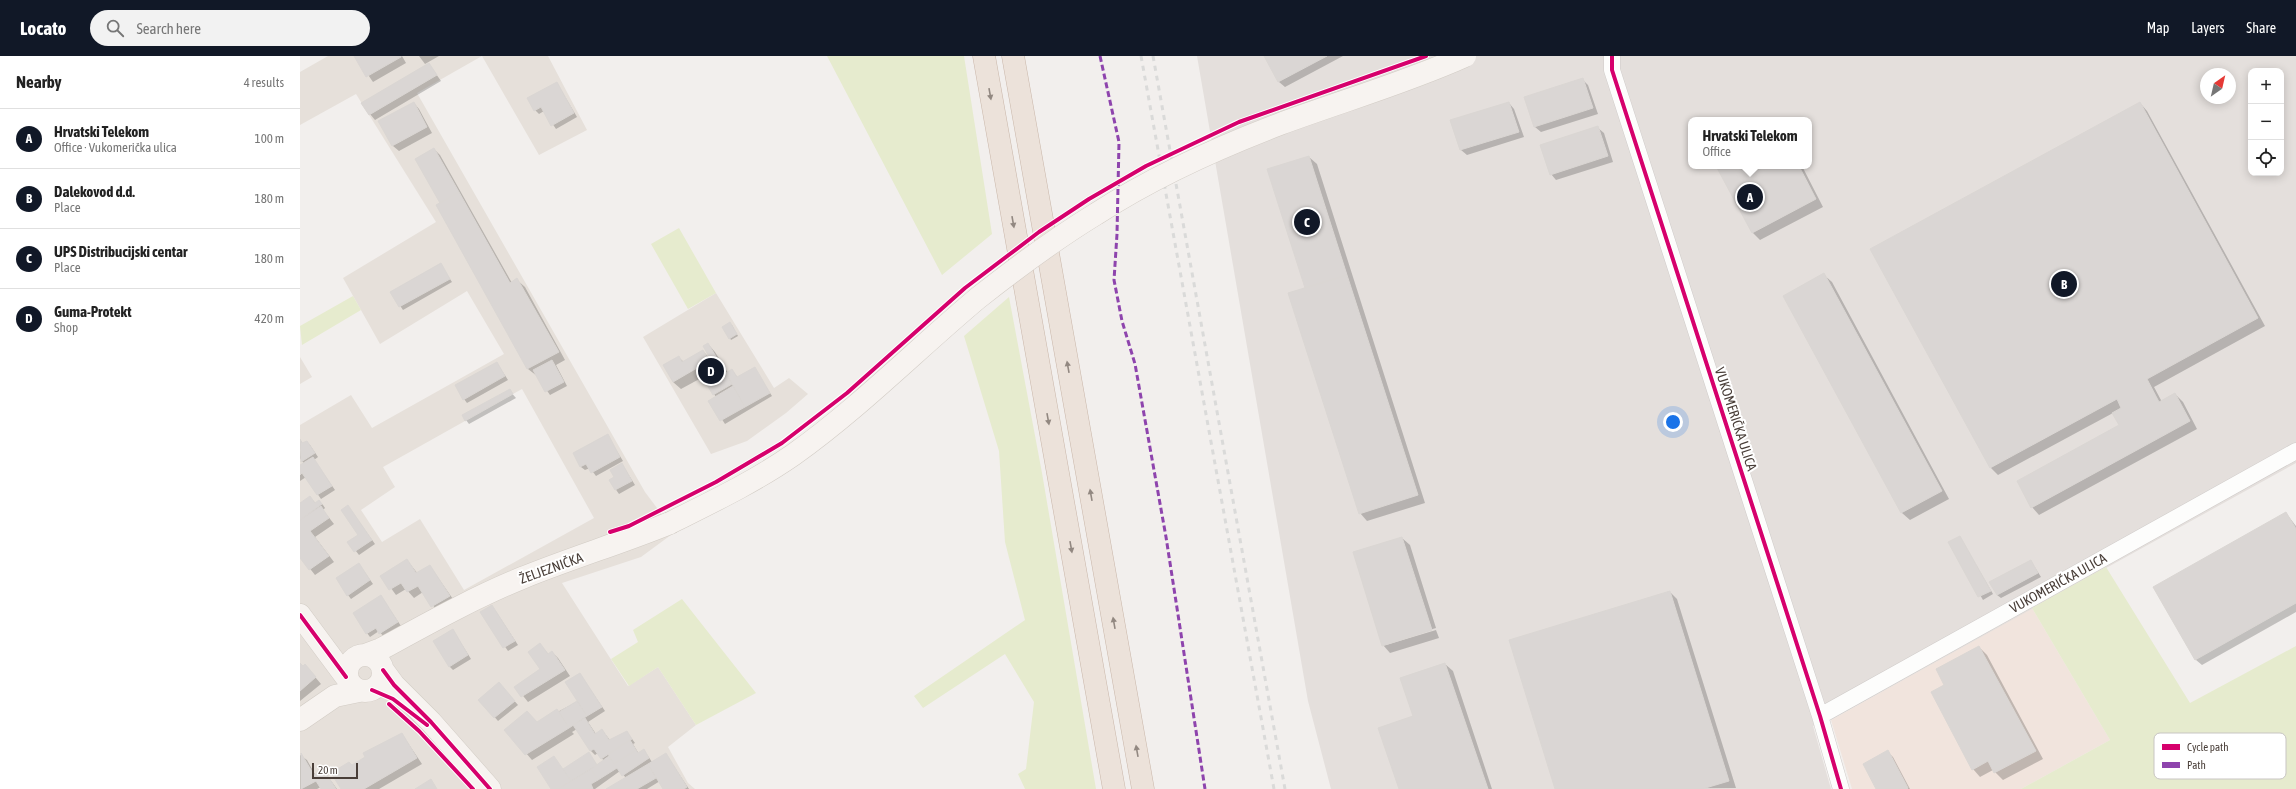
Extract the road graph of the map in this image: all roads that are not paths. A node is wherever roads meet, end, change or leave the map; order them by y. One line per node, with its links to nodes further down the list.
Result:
1 (984, 56): 14 (highway, one-way to 14)
2 (1013, 56): 15 (highway, one-way to 2)
3 (1465, 56): 7 (main road, ŽELJEZNIČKA, bridge)
4 (1612, 56): 10 (street, VUKOMERIČKA ULICA)
5 (2296, 451): 10 (street, VUKOMERIČKA ULICA)
6 (300, 615): 9 (main road)
7 (436, 621): 8 (main road, ŽELJEZNIČKA); 9 (main road, ŽELJEZNIČKA)
8 (383, 669): 9 (main road, ŽELJEZNIČKA); 12 (main road)
9 (359, 674): 11 (main road, ŽELJEZNIČKA); 12 (main road)
10 (1820, 716): 16 (street, VUKOMERIČKA ULICA)
11 (300, 720)
12 (449, 742): 13 (main road)
13 (490, 789)
14 (1114, 789)
15 (1143, 789)
16 (1841, 789)

